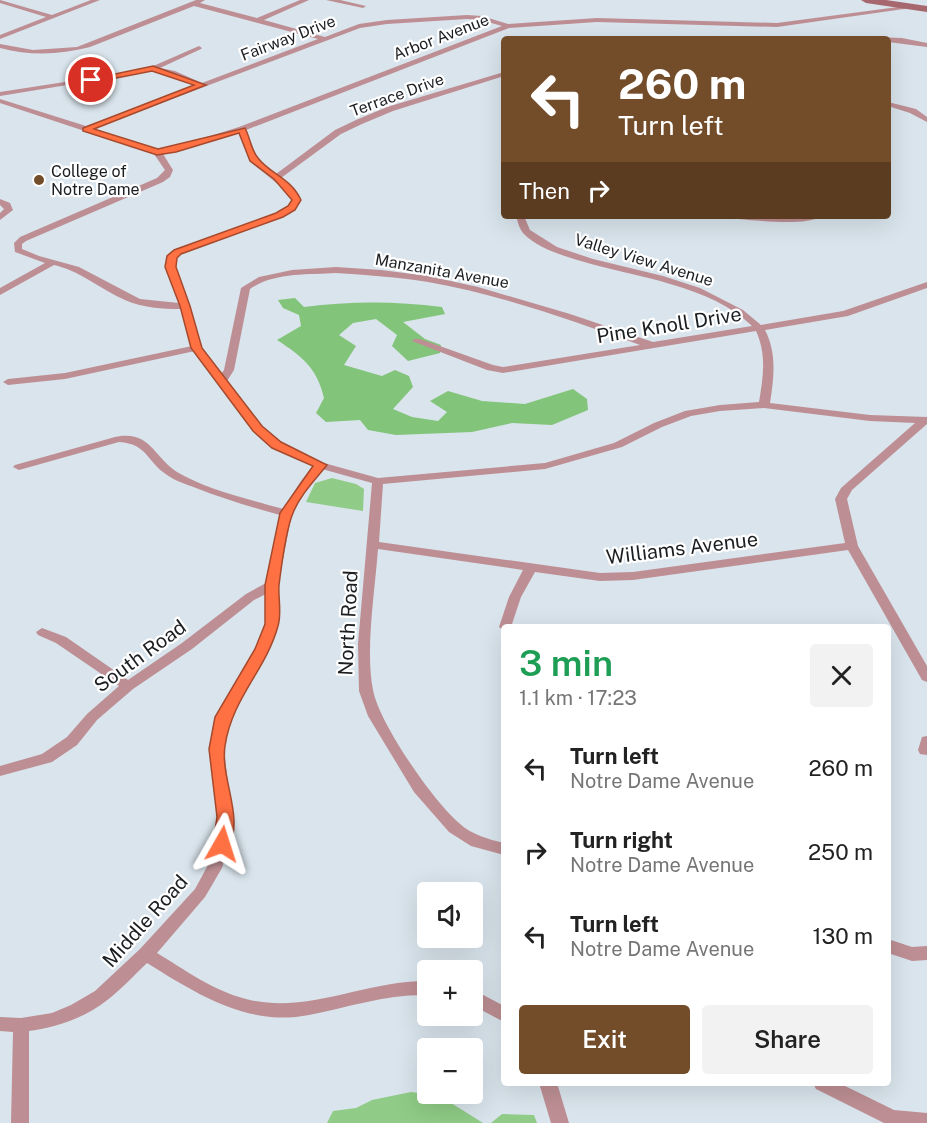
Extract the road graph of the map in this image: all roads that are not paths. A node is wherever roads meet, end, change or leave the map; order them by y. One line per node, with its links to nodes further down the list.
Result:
1 (97, 0): 11 (street)
2 (182, 0): 7 (street)
3 (306, 0): 12 (street)
4 (329, 0): 8 (street)
5 (866, 0): 9 (main road)
6 (0, 1): 11 (street)
7 (198, 2): 12 (street); 18 (street)
8 (363, 6)
9 (911, 6): 10 (main road); 13 (street, Arbor Avenue)
10 (927, 9)
11 (53, 17): 14 (street)
12 (259, 20): 15 (street)
13 (508, 26): 15 (street, Fairway Drive); 28 (street, Arbor Avenue)
14 (0, 37)
15 (326, 39): 22 (street, Fairway Drive)
16 (891, 40): 17 (street)
17 (927, 45)
18 (0, 46)
19 (199, 48): 20 (street)
20 (153, 69): 22 (street); 23 (street)
21 (501, 75): 30 (street, Terrace Drive)
22 (202, 85): 27 (street, Fairway Drive)
23 (0, 94)
24 (0, 101): 27 (street)
25 (891, 105): 26 (street)
26 (927, 120)
27 (86, 129): 29 (street)
28 (242, 129): 29 (street, Arbor Avenue); 30 (street)
29 (157, 152): 36 (street)
30 (277, 177): 39 (street)
31 (0, 202): 32 (street)
32 (0, 217)
33 (521, 219): 40 (street, Valley View Avenue)
34 (776, 219): 35 (street)
35 (797, 219)
36 (53, 262): 38 (street); 39 (street)
37 (927, 285): 40 (street, Pine Knoll Drive)
38 (0, 292)
39 (185, 306): 43 (street)
40 (760, 329): 42 (street, Pine Knoll Drive); 46 (street)
41 (417, 341): 42 (street, Pine Knoll Drive)
42 (652, 346): 44 (street, Manzanita Avenue)
43 (197, 348): 44 (street); 45 (street)
44 (222, 380): 50 (street)
45 (8, 382)
46 (764, 405): 47 (street); 52 (street)
47 (887, 419): 48 (street); 49 (street)
48 (926, 420): 49 (street)
49 (905, 435): 55 (street)
50 (320, 465): 52 (street); 53 (street, Middle Road)
51 (19, 467): 53 (street)
52 (378, 481): 54 (street, North Road)
53 (286, 513): 57 (street, Middle Road)
54 (373, 545): 56 (street, Williams Avenue); 63 (street, North Road)
55 (852, 546): 56 (street, Williams Avenue); 60 (street)
56 (531, 569): 58 (street)
57 (272, 585): 61 (street, South Road); 66 (street, Middle Road)
58 (506, 624)
59 (42, 632): 61 (street)
60 (927, 677)
61 (128, 686): 62 (street, South Road)
62 (0, 771)
63 (501, 848)
64 (891, 947): 65 (street)
65 (927, 953)
66 (146, 954): 67 (street); 71 (street, Middle Road)
67 (417, 989)
68 (483, 1003): 69 (street)
69 (501, 1013)
70 (0, 1024): 71 (street, Middle Road)
71 (21, 1025): 75 (street)
72 (549, 1086): 76 (street)
73 (828, 1086): 74 (street)
74 (927, 1121)
75 (20, 1123)
76 (560, 1123)

